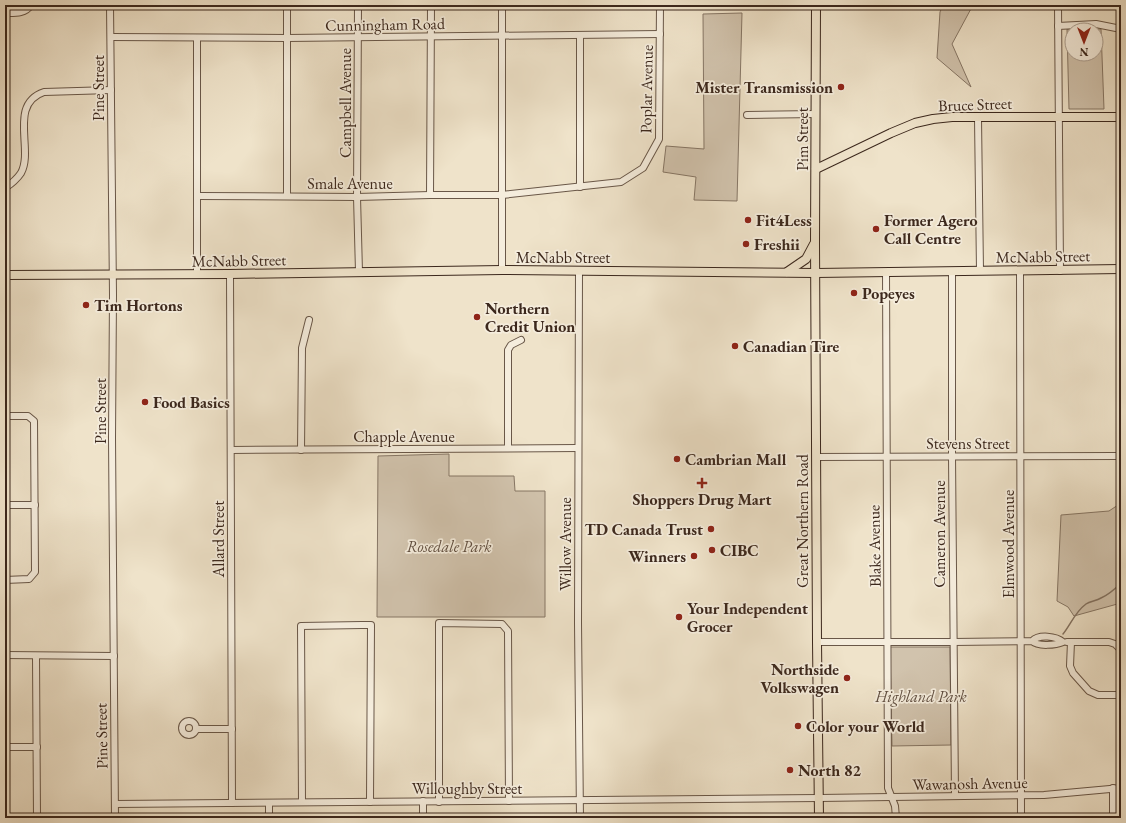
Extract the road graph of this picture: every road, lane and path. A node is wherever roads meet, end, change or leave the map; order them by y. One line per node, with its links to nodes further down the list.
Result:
1 (31, 5): 10 (street)
2 (110, 5): 16 (street, Pine Street)
3 (288, 5): 20 (street)
4 (358, 5): 17 (street, Campbell Avenue)
5 (431, 5): 18 (street)
6 (502, 5): 14 (street)
7 (660, 5): 13 (street, Poplar Avenue)
8 (816, 5): 22 (main road, Pim Street)
9 (1058, 5): 11 (street)
10 (5, 13)
11 (1058, 26): 12 (street); 24 (street)
12 (1121, 29)
13 (660, 34): 15 (street, Cunningham Road); 28 (street, Poplar Avenue)
14 (502, 35): 15 (street, Cunningham Road); 18 (street, Cunningham Road); 31 (street)
15 (580, 35): 28 (street)
16 (111, 37): 19 (street, Cunningham Road); 21 (street, Pine Street)
17 (358, 37): 18 (street, Cunningham Road); 20 (street, Cunningham Road); 34 (street, Campbell Avenue)
18 (431, 37): 30 (street)
19 (197, 38): 20 (street, Cunningham Road); 32 (street)
20 (287, 38): 33 (street)
21 (111, 90): 29 (street); 47 (street, Pine Street)
22 (816, 114): 23 (street); 27 (main road, Pim Street)
23 (747, 115)
24 (1059, 117): 25 (main road, Bruce Street); 26 (main road, Bruce Street); 39 (street)
25 (1121, 117)
26 (978, 118): 27 (main road, Bruce Street); 41 (street)
27 (816, 169): 35 (main road, Pim Street)
28 (580, 187): 31 (street, Poplar Avenue)
29 (5, 188)
30 (430, 195): 31 (street, Smale Avenue); 34 (street, Smale Avenue)
31 (502, 195): 37 (street)
32 (198, 196): 33 (street, Smale Avenue); 48 (street)
33 (287, 196): 34 (street, Smale Avenue)
34 (357, 198): 43 (street, Campbell Avenue)
35 (815, 243): 44 (main road); 46 (main road, Pim Street)
36 (1121, 269): 39 (main road, McNabb Street)
37 (502, 270): 38 (main road, McNabb Street); 43 (main road, McNabb Street)
38 (579, 270): 44 (main road, McNabb Street); 55 (street, Willow Avenue)
39 (1060, 270): 42 (main road, McNabb Street)
40 (952, 271): 41 (main road, McNabb Street); 45 (main road, McNabb Street); 59 (street, Cameron Avenue)
41 (980, 271): 42 (main road, McNabb Street)
42 (1020, 271): 60 (street, Elmwood Avenue)
43 (359, 272): 49 (main road, McNabb Street)
44 (786, 272): 46 (main road, McNabb Street)
45 (886, 272): 46 (main road, McNabb Street); 58 (street, Blake Avenue)
46 (816, 273): 62 (main road, Great Northern Road)
47 (113, 274): 48 (main road, McNabb Street); 50 (main road, McNabb Street); 74 (street, Pine Street)
48 (197, 274): 49 (main road, McNabb Street)
49 (230, 274): 56 (street, Allard Street)
50 (5, 275)
51 (309, 320): 57 (street)
52 (521, 340): 54 (street)
53 (5, 416): 64 (street)
54 (508, 448): 55 (street, Chapple Avenue); 57 (street, Chapple Avenue)
55 (578, 448): 86 (street, Willow Avenue)
56 (231, 450): 57 (street, Chapple Avenue); 77 (street, Allard Street)
57 (301, 450)
58 (886, 456): 59 (street, Stevens Street); 62 (street, Stevens Street); 68 (street, Blake Avenue)
59 (952, 456): 60 (street, Stevens Street); 69 (street, Cameron Avenue)
60 (1020, 456): 61 (street, Stevens Street); 66 (street, Elmwood Avenue)
61 (1121, 456)
62 (816, 457): 67 (main road, Great Northern Road)
63 (5, 505): 64 (street)
64 (35, 505): 65 (street)
65 (5, 580)
66 (1021, 641): 69 (street); 70 (street); 82 (street, Elmwood Avenue)
67 (816, 642): 68 (street); 85 (main road, Great Northern Road)
68 (888, 642): 69 (street); 84 (street, Blake Avenue)
69 (953, 642): 83 (street, Cameron Avenue)
70 (1071, 642): 71 (street); 75 (street)
71 (1121, 650)
72 (5, 655): 73 (street)
73 (36, 656): 74 (street); 79 (street)
74 (114, 656): 94 (street, Pine Street)
75 (1121, 695)
76 (196, 728): 77 (street)
77 (232, 728): 92 (street, Allard Street)
78 (5, 747): 79 (street)
79 (37, 747): 95 (street)
80 (1113, 788): 81 (street, Wawanosh Avenue); 82 (street, Wawanosh Avenue); 103 (street)
81 (1121, 788)
82 (1021, 795): 83 (street, Wawanosh Avenue); 102 (street, Elmwood Avenue)
83 (955, 796): 84 (street, Wawanosh Avenue)
84 (892, 797): 85 (street, Wawanosh Avenue); 101 (street, Blake Avenue)
85 (819, 798): 86 (street, Willoughby Street); 100 (main road, Great Northern Road)
86 (580, 800): 88 (street, Willoughby Street); 99 (street, Willow Avenue)
87 (423, 801): 90 (street, Willoughby Street); 91 (street, Willoughby Street); 98 (street)
88 (509, 801): 91 (street, Willoughby Street); 91 (street)
89 (302, 802): 90 (street, Willoughby Street); 90 (street); 93 (street, Willoughby Street)
90 (370, 802)
91 (439, 802)
92 (232, 803): 93 (street, Willoughby Street); 94 (street, Willoughby Street)
93 (269, 803): 97 (street)
94 (115, 804): 96 (street, Pine Street)
95 (37, 818)
96 (115, 818)
97 (268, 818)
98 (423, 818)
99 (580, 818)
100 (819, 818)
101 (896, 818)
102 (1021, 818)
103 (1113, 818)

